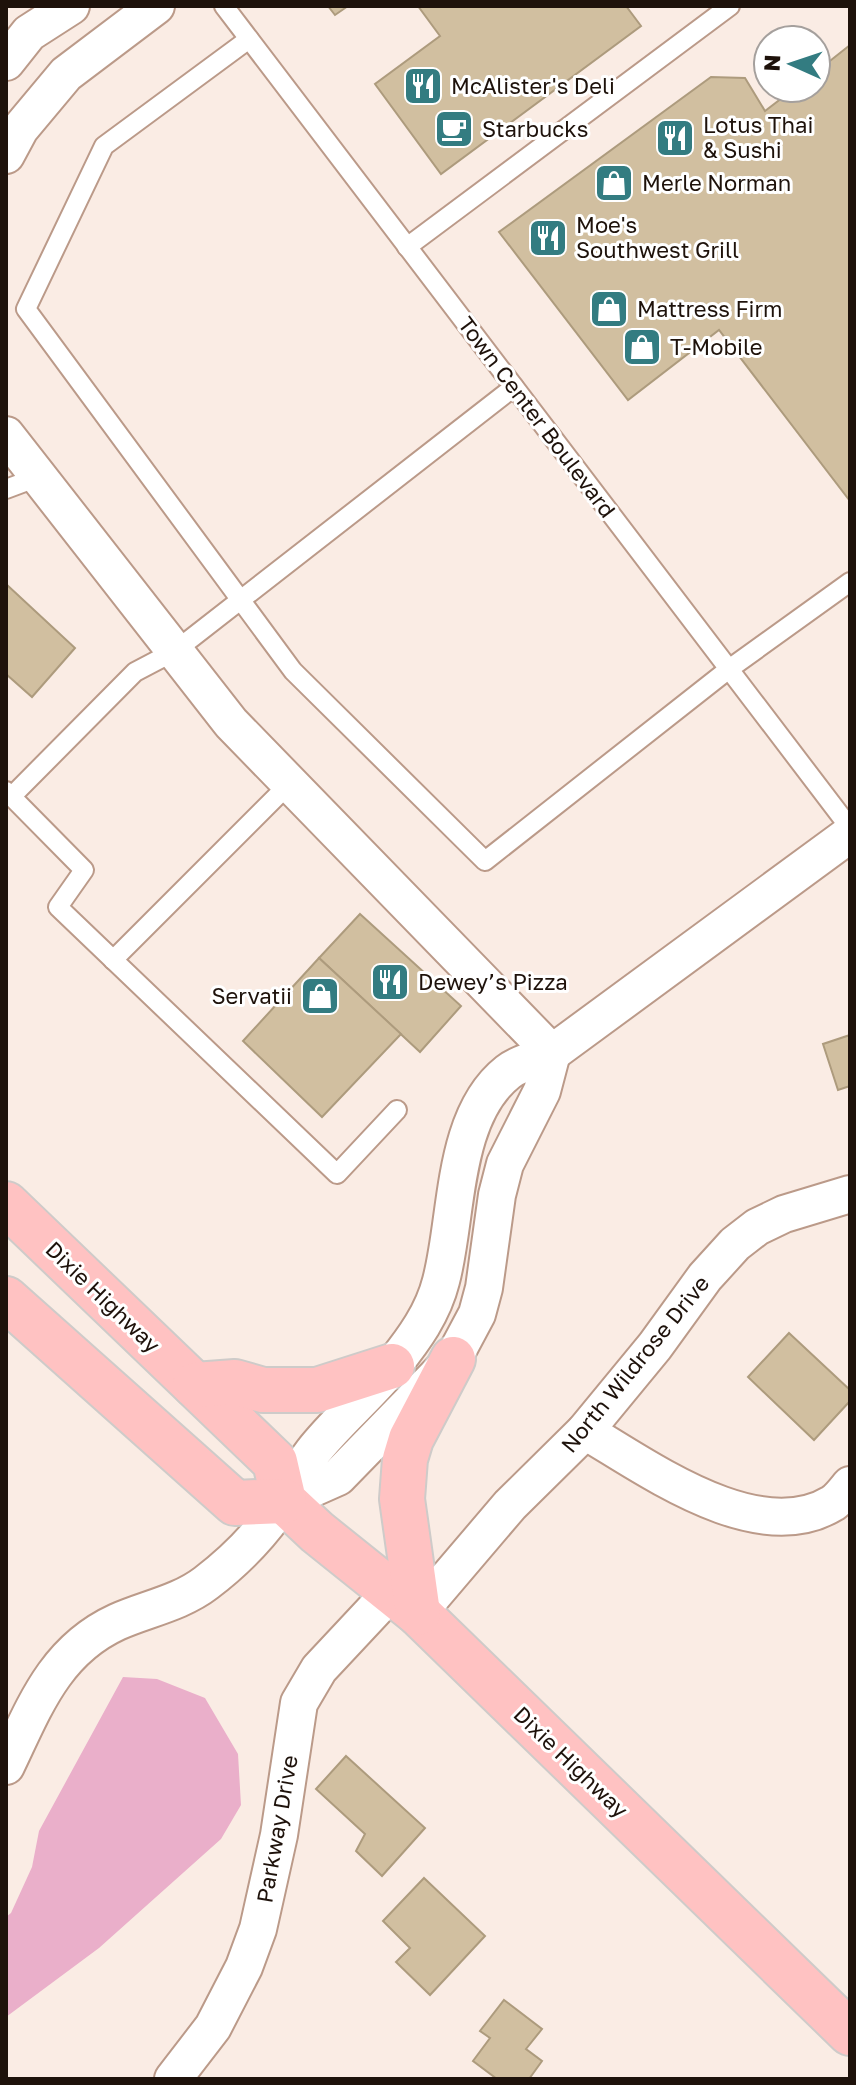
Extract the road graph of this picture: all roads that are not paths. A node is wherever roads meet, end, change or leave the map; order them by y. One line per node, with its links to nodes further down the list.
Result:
1 (71, 6): 6 (street)
2 (156, 6): 7 (street)
3 (224, 6): 5 (lane, Town Center Boulevard)
4 (719, 9): 8 (lane)
5 (249, 39): 8 (lane, Town Center Boulevard); 13 (lane)
6 (6, 62)
7 (6, 155)
8 (407, 247): 9 (lane, Town Center Boulevard)
9 (514, 387): 13 (lane); 15 (lane, Town Center Boulevard)
10 (6, 435): 11 (street)
11 (22, 483): 14 (street)
12 (850, 582): 15 (lane)
13 (241, 600): 14 (lane); 15 (lane)
14 (175, 651): 16 (street); 17 (lane)
15 (729, 669): 18 (lane, Town Center Boulevard)
16 (289, 784): 19 (lane); 20 (street)
17 (9, 794): 19 (lane)
18 (850, 831): 20 (street, Town Center Boulevard)
19 (113, 960): 21 (lane)
20 (552, 1053): 25 (street); 26 (street, Town Center Boulevard)
21 (397, 1110)
22 (850, 1194): 28 (street, North Wildrose Drive)
23 (6, 1204): 27 (main road, Dixie Highway)
24 (6, 1299): 30 (main road)
25 (453, 1359): 30 (street); 31 (main road)
26 (392, 1366): 27 (main road); 30 (street, Town Center Boulevard)
27 (195, 1385): 30 (main road, Dixie Highway)
28 (585, 1431): 29 (street); 31 (street, North Wildrose Drive)
29 (850, 1485)
30 (284, 1501): 31 (main road, Dixie Highway); 32 (street, Town Center Boulevard)
31 (405, 1602): 33 (main road, Dixie Highway); 34 (street, Parkway Drive)
32 (6, 1766)
33 (850, 2033)
34 (173, 2079)

